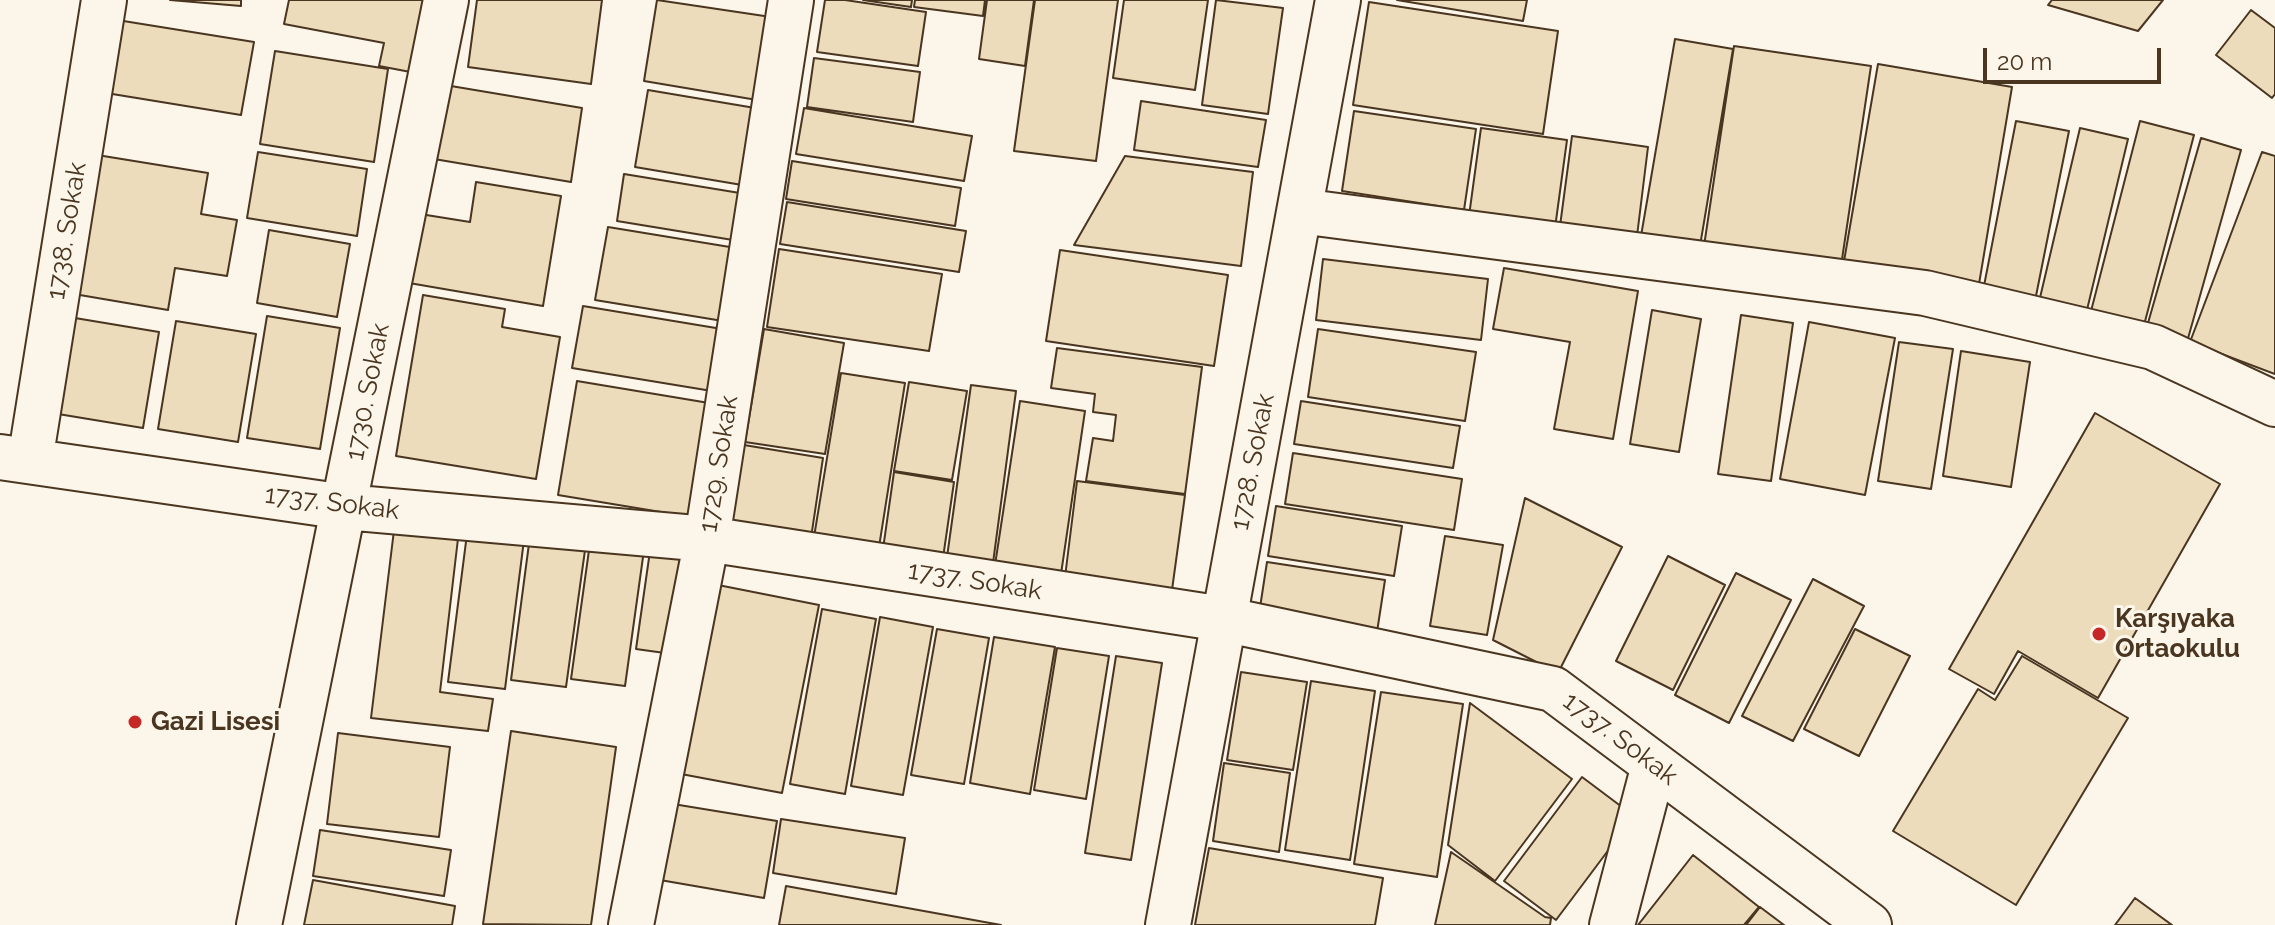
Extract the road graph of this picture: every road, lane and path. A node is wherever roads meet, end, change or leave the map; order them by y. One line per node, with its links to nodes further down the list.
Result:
1 (104, 0): 7 (street, 1738. Sokak)
2 (446, 0): 8 (street, 1730. Sokak)
3 (791, 0): 9 (street, 1729. Sokak)
4 (1338, 0): 5 (street, 1728. Sokak)
5 (1300, 211): 6 (street); 10 (street, 1728. Sokak)
6 (2275, 404)
7 (15, 459): 8 (street, 1737. Sokak)
8 (345, 507): 9 (street, 1737. Sokak); 12 (street, 1730. Sokak)
9 (707, 539): 10 (street, 1737. Sokak); 13 (street, 1729. Sokak)
10 (1223, 619): 11 (street, 1737. Sokak); 14 (street, 1728. Sokak)
11 (1654, 765): 15 (street); 16 (street, 1737. Sokak)
12 (259, 925)
13 (631, 925)
14 (1168, 925)
15 (1612, 925)
16 (1869, 925)

